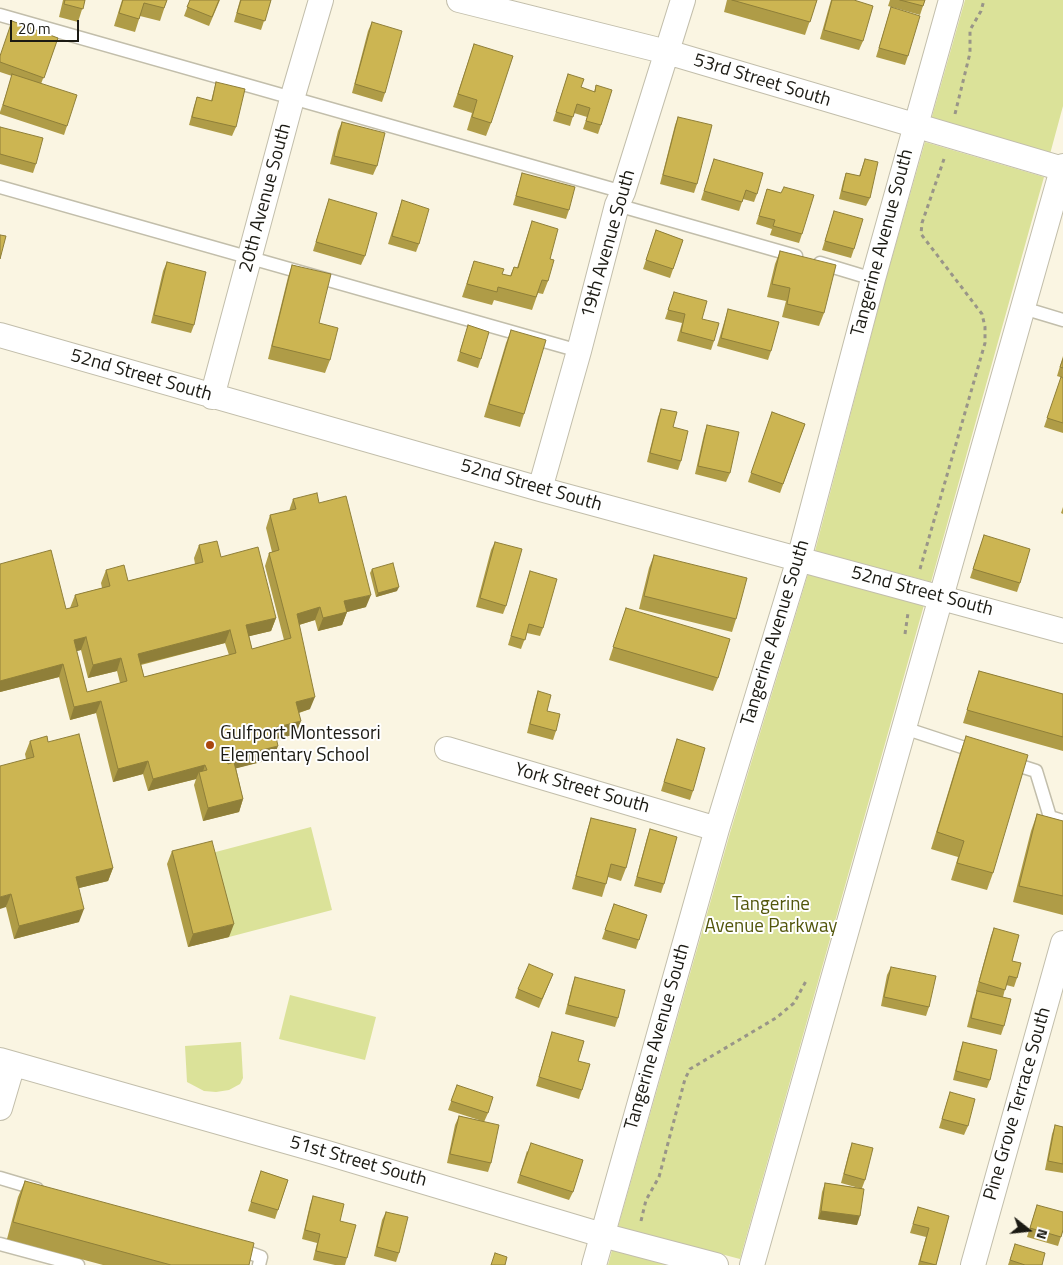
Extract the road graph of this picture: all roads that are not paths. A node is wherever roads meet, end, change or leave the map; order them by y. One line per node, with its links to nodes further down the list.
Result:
1 (322, 0): 7 (street, 20th Avenue South)
2 (459, 0): 6 (street, 53rd Street South)
3 (684, 0): 6 (street, 19th Avenue South)
4 (951, 0): 8 (street, Tangerine Avenue South)
5 (0, 15): 7 (lane)
6 (667, 52): 8 (street, 53rd Street South); 11 (street, 19th Avenue South)
7 (292, 99): 11 (lane); 12 (street, 20th Avenue South)
8 (915, 127): 9 (street, 53rd Street South); 13 (street, Tangerine Avenue South)
9 (1063, 168): 14 (street)
10 (0, 187): 12 (lane)
11 (620, 198): 13 (lane); 17 (street, 19th Avenue South)
12 (251, 258): 17 (lane); 18 (street, 20th Avenue South)
13 (873, 279): 20 (street, Tangerine Avenue South)
14 (1023, 308): 15 (lane); 21 (street)
15 (1063, 320)
16 (0, 335): 18 (street, 52nd Street South)
17 (580, 351): 19 (street, 19th Avenue South)
18 (212, 397): 19 (street, 52nd Street South)
19 (540, 489): 20 (street, 52nd Street South)
20 (799, 559): 21 (street, 52nd Street South); 26 (street, Tangerine Avenue South)
21 (941, 597): 22 (street, 52nd Street South); 23 (street)
22 (1063, 631)
23 (904, 728): 25 (lane); 39 (street)
24 (447, 749): 26 (street, York Street South)
25 (1063, 821)
26 (717, 829): 32 (street, Tangerine Avenue South)
27 (1063, 944): 40 (street, Pine Grove Terrace South)
28 (6, 1062): 29 (street); 32 (street, 51st Street South)
29 (0, 1108)
30 (0, 1178): 31 (lane)
31 (48, 1192)
32 (602, 1235): 37 (street, Tangerine Avenue South); 38 (street, 51st Street South)
33 (220, 1243): 36 (lane)
34 (0, 1244): 35 (lane)
35 (78, 1265)
36 (259, 1265)
37 (594, 1265)
38 (716, 1265)
39 (752, 1265)
40 (973, 1265)

